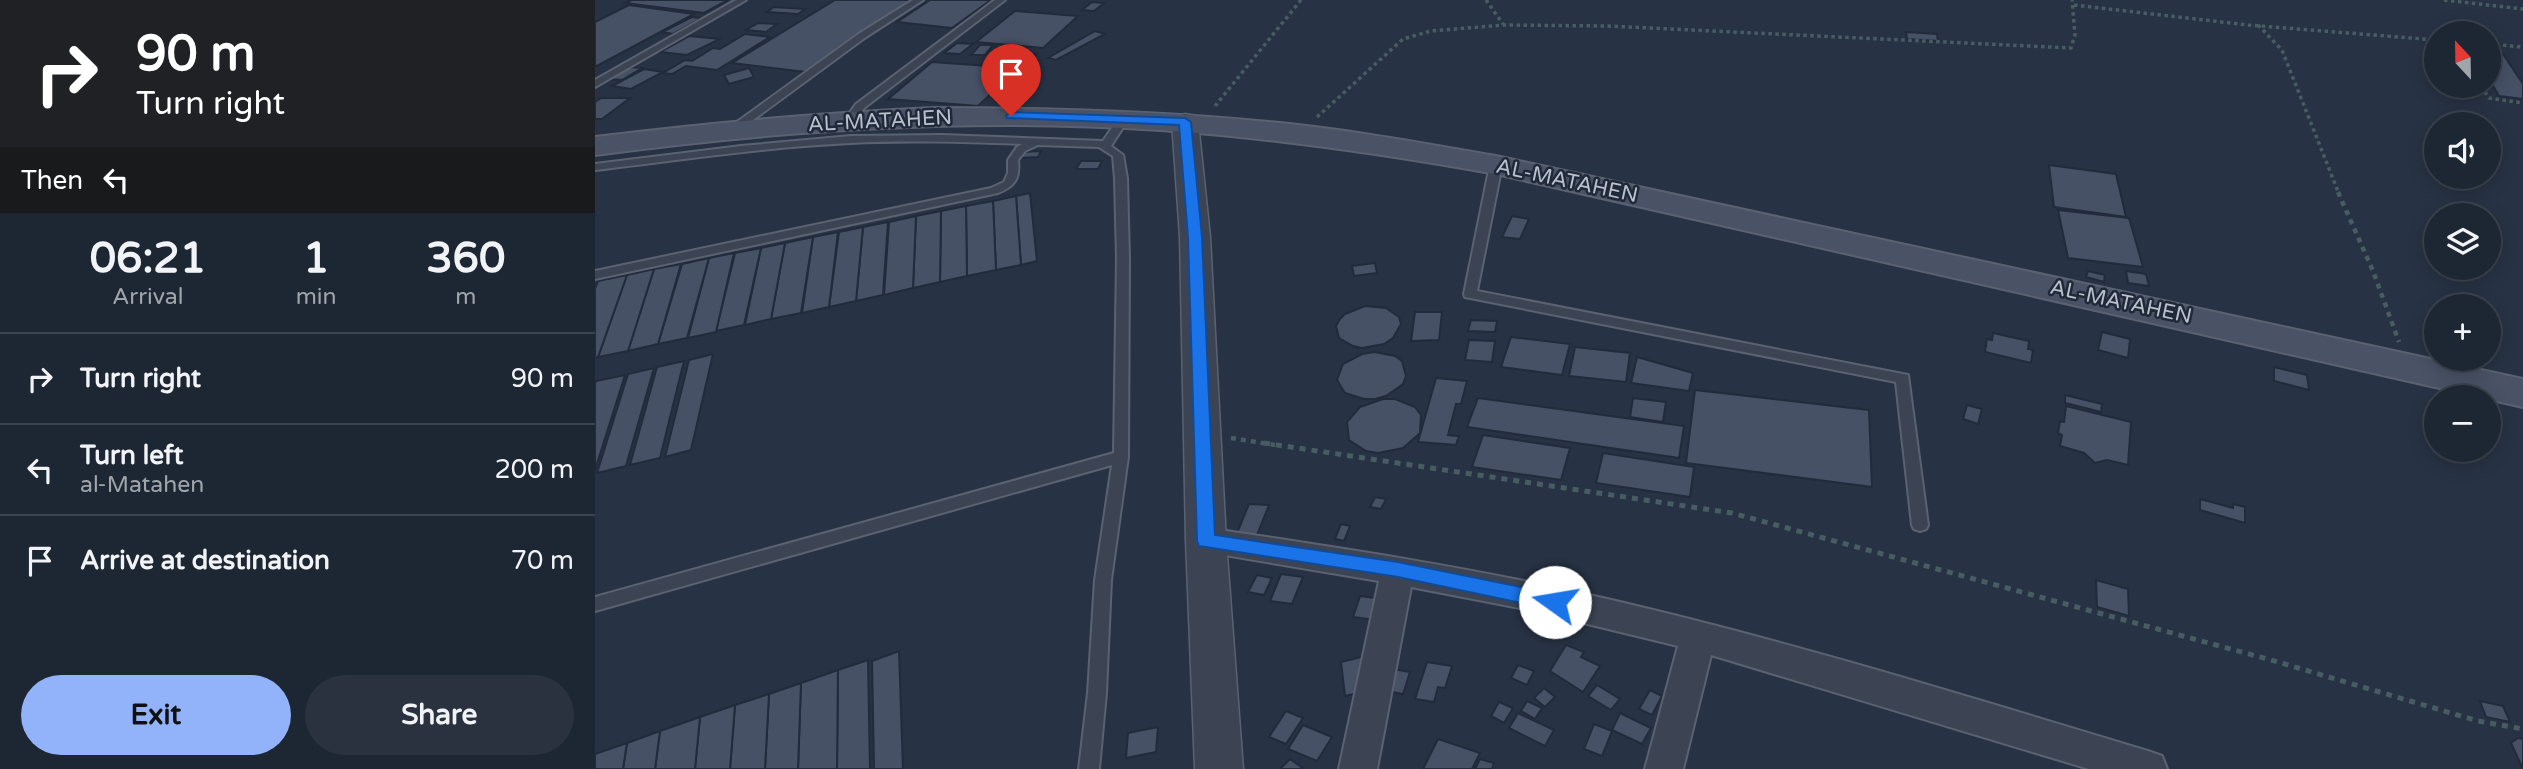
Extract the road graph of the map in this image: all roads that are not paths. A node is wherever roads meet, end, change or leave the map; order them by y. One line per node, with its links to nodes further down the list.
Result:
1 (741, 0): 4 (lane)
2 (919, 0): 8 (lane)
3 (1002, 0): 6 (lane)
4 (595, 84)
5 (1124, 118): 6 (main road, AL-MATAHEN); 7 (main road, AL-MATAHEN); 11 (lane)
6 (849, 121): 8 (main road, AL-MATAHEN)
7 (1193, 123): 12 (main road, AL-MATAHEN); 18 (street)
8 (734, 129): 10 (main road, AL-MATAHEN)
9 (1035, 142): 11 (lane); 13 (lane); 14 (lane)
10 (595, 146)
11 (1105, 146): 16 (lane)
12 (1496, 165): 15 (main road, AL-MATAHEN); 17 (lane)
13 (595, 167)
14 (595, 275)
15 (2523, 393)
16 (1121, 457): 20 (lane); 22 (lane)
17 (1920, 525)
18 (1206, 541): 19 (street); 23 (street)
19 (1398, 570): 21 (street); 24 (street)
20 (595, 604)
21 (1698, 636): 25 (street); 26 (street)
22 (1089, 769)
23 (1219, 769)
24 (1358, 769)
25 (1664, 769)
26 (2148, 769)

